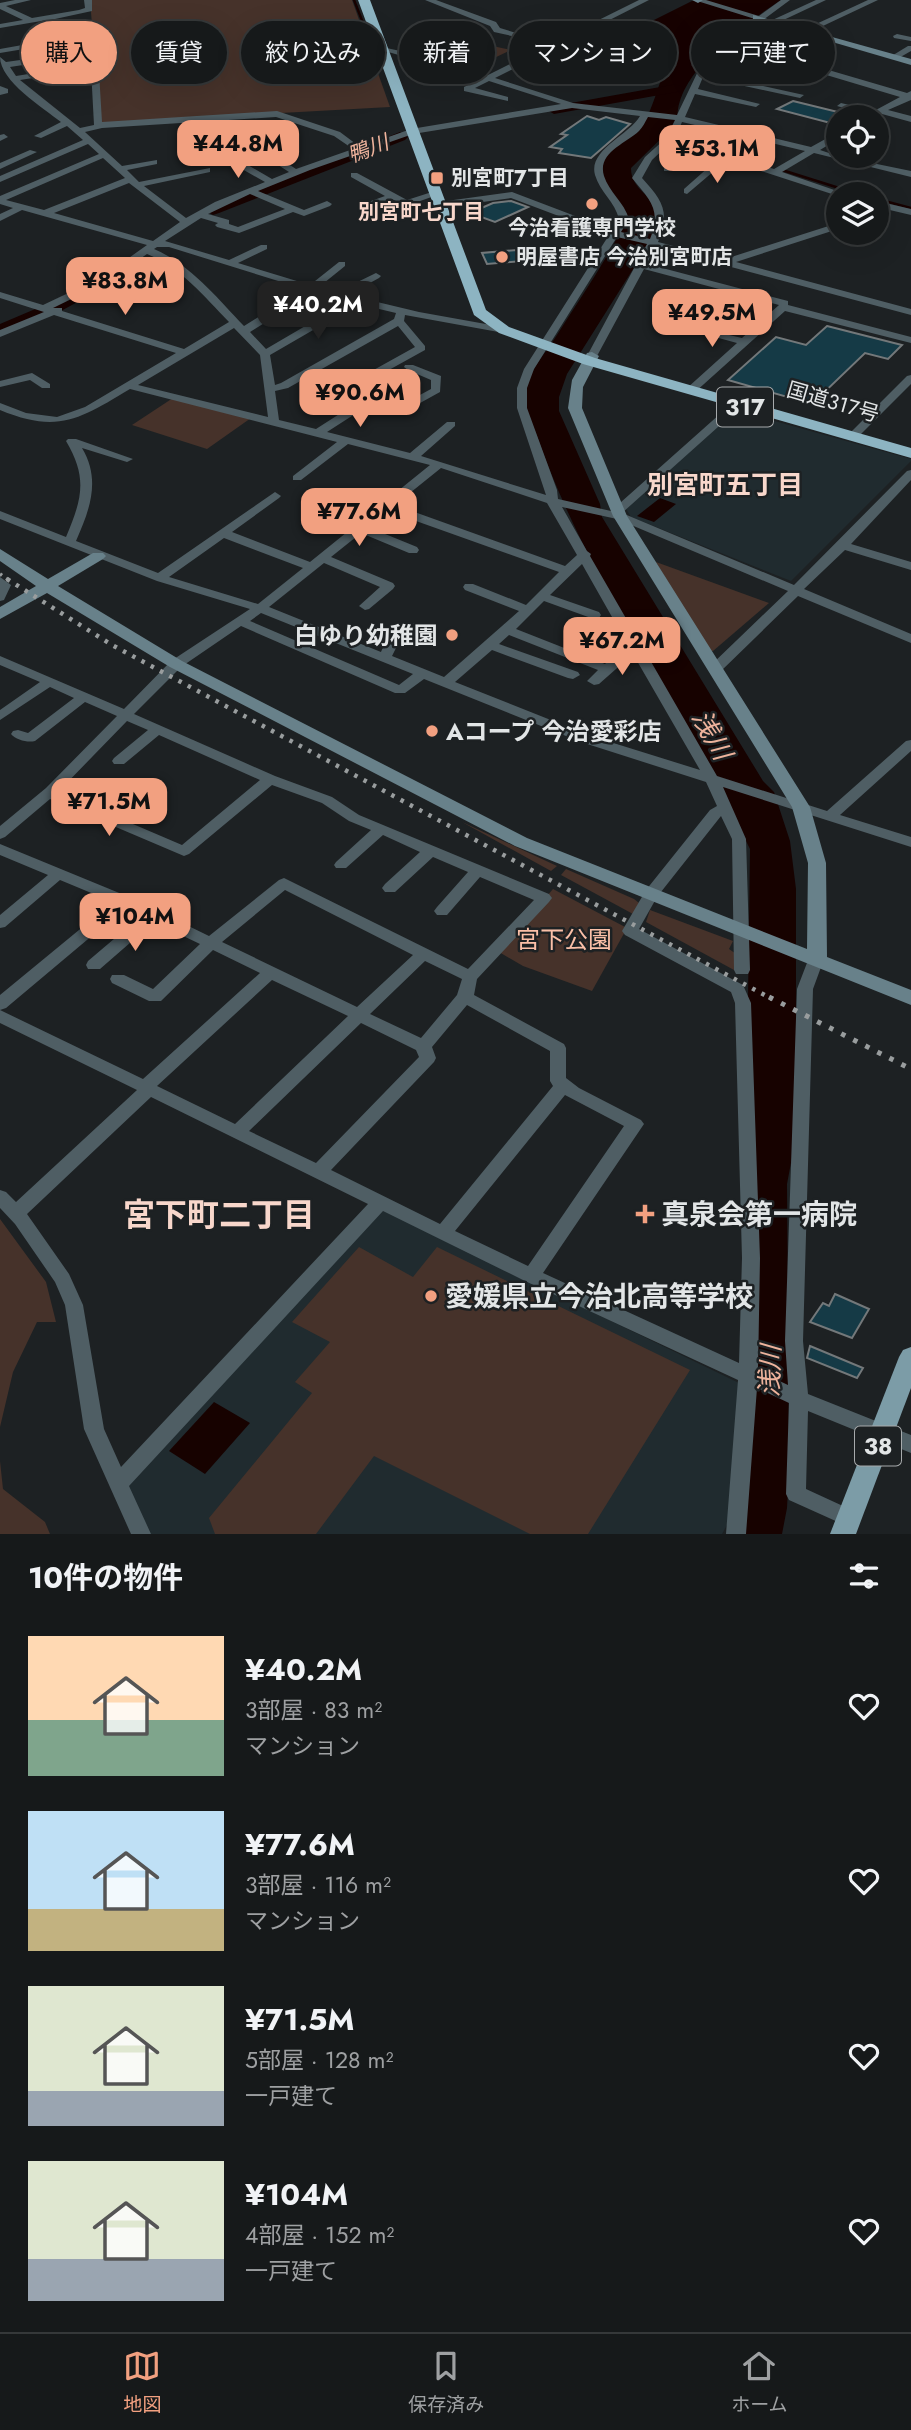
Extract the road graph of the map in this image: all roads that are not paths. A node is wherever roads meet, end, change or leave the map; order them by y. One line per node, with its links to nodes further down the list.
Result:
1 (27, 0): 11 (street)
2 (88, 0): 14 (street)
3 (364, 0): 17 (highway, 国道317号 / 317)
4 (429, 0): 24 (street)
5 (616, 0): 12 (street)
6 (645, 0): 12 (street)
7 (698, 0): 13 (street)
8 (786, 0): 13 (street)
9 (822, 0): 20 (street)
10 (874, 0): 21 (street)
11 (0, 6): 15 (street)
12 (625, 8): 38 (street)
13 (757, 17): 18 (street); 19 (street)
14 (49, 18): 15 (street); 16 (street)
15 (32, 21)
16 (53, 21)
17 (372, 21)
18 (752, 21)
19 (769, 21)
20 (774, 21)
21 (827, 21)
22 (21, 23): 23 (street)
23 (0, 26)
24 (509, 33)
25 (897, 36): 27 (street)
26 (835, 40): 32 (street)
27 (911, 40)
28 (379, 41): 28 (street)
29 (21, 46): 31 (street)
30 (911, 48): 32 (street)
31 (0, 51)
32 (894, 57): 36 (street)
33 (385, 58): 61 (highway, 国道317号 / 317)
34 (21, 60): 35 (street)
35 (3, 62): 40 (street)
36 (911, 62)
37 (835, 74): 49 (street)
38 (495, 75)
39 (21, 76): 40 (street)
40 (13, 77): 41 (street); 58 (street)
41 (0, 78)
42 (495, 81): 52 (street)
43 (95, 84): 59 (street)
44 (478, 84): 50 (street)
45 (696, 84): 47 (street)
46 (748, 84): 48 (street)
47 (693, 91): 51 (street); 56 (street)
48 (800, 95)
49 (910, 96): 53 (street)
50 (505, 99)
51 (756, 104)
52 (572, 105): 54 (street); 61 (street)
53 (889, 107)
54 (647, 114): 56 (street); 106 (street)
55 (889, 116): 57 (street)
56 (680, 119): 63 (street); 68 (street)
57 (911, 119)
58 (68, 122): 60 (street); 62 (street)
59 (98, 126): 60 (street); 67 (street)
60 (79, 131): 64 (street)
61 (411, 132): 67 (street); 92 (highway, 国道317号 / 317)
62 (38, 136)
63 (670, 139): 66 (street); 107 (street)
64 (90, 140): 71 (street); 83 (street)
65 (826, 142): 68 (street)
66 (693, 146): 72 (street); 76 (street)
67 (361, 150): 80 (street)
68 (812, 150): 79 (street); 81 (street)
69 (33, 152): 75 (street)
70 (217, 152): 85 (street)
71 (104, 155): 77 (street); 91 (street)
72 (726, 156): 79 (street); 89 (street)
73 (278, 161): 80 (street)
74 (154, 162): 77 (street)
75 (0, 166)
76 (667, 169)
77 (122, 170): 84 (street); 87 (street)
78 (207, 170): 84 (street)
79 (776, 172): 86 (street)
80 (296, 173): 85 (street)
81 (911, 174)
82 (354, 175): 90 (street)
83 (0, 179)
84 (134, 182): 101 (street); 104 (street)
85 (272, 183): 88 (street)
86 (826, 189)
87 (76, 191)
88 (251, 191): 98 (street); 102 (street)
89 (687, 191)
90 (393, 196): 92 (street); 95 (street)
91 (0, 200): 94 (street)
92 (437, 200): 106 (street); 125 (highway, 国道317号 / 317)
93 (327, 204): 98 (street)
94 (21, 207): 101 (street); 103 (street)
95 (363, 207)
96 (889, 207): 97 (street)
97 (894, 208): 99 (street); 100 (street)
98 (293, 209): 102 (street)
99 (889, 210)
100 (911, 212)
101 (43, 214): 109 (street)
102 (199, 214): 104 (street)
103 (0, 218)
104 (186, 222): 109 (street)
105 (826, 230): 110 (street)
106 (619, 235): 107 (street); 130 (street)
107 (651, 243): 110 (street); 113 (street)
108 (264, 247): 111 (street)
109 (152, 249): 111 (street); 120 (street); 123 (street)
110 (725, 262): 121 (street)
111 (230, 264): 115 (street)
112 (342, 264): 115 (street)
113 (641, 265): 119 (street); 133 (street)
114 (376, 276): 117 (street)
115 (311, 289): 117 (street); 126 (street)
116 (0, 295): 120 (street)
117 (338, 296): 118 (street)
118 (356, 301): 122 (street); 132 (street)
119 (783, 307): 128 (street); 129 (street)
120 (50, 310): 127 (street); 131 (street)
121 (911, 312)
122 (400, 316): 125 (street); 134 (street); 141 (street)
123 (235, 323): 126 (street); 131 (street)
124 (686, 326): 129 (street)
125 (505, 330): 130 (highway, 国道317号 / 317)
126 (244, 331): 132 (street)
127 (0, 334)
128 (911, 340)
129 (746, 342): 140 (street)
130 (546, 347): 133 (highway, 国道317号 / 317); 159 (street)
131 (186, 353): 138 (street)
132 (265, 354): 141 (street)
133 (587, 358): 140 (highway, 国道317号 / 317); 161 (street)
134 (394, 362): 135 (street); 142 (street)
135 (416, 370): 145 (street); 148 (street)
136 (911, 378): 149 (street)
137 (0, 384): 139 (street)
138 (127, 385): 144 (street); 146 (street)
139 (46, 386)
140 (693, 388): 143 (highway, 国道317号 / 317)
141 (269, 389): 146 (street)
142 (338, 394)
143 (740, 401): 149 (highway, 国道317号 / 317); 161 (street)
144 (0, 406)
145 (398, 411)
146 (274, 421): 148 (street)
147 (452, 424): 153 (street)
148 (318, 433): 150 (street)
149 (855, 434): 151 (highway, 国道317号 / 317); 152 (highway, 国道317号 / 317)
150 (345, 441): 153 (street); 157 (street)
151 (911, 447)
152 (911, 453)
153 (412, 457): 155 (street)
154 (127, 459): 165 (street)
155 (439, 464): 159 (street); 160 (street)
156 (911, 473): 166 (street)
157 (297, 478)
158 (275, 496): 164 (street)
159 (557, 502): 161 (street); 169 (street)
160 (386, 506): 163 (street); 174 (street)
161 (614, 513): 179 (street); 197 (street)
162 (0, 515): 165 (street)
163 (359, 527): 167 (street); 171 (street)
164 (223, 533): 173 (street); 175 (street)
165 (70, 541): 170 (street)
166 (843, 545): 172 (street); 179 (street)
167 (413, 550)
168 (0, 554): 177 (street)
169 (585, 554): 174 (street); 192 (street)
170 (98, 556): 175 (street); 177 (street)
171 (323, 558): 173 (street); 182 (street)
172 (911, 566)
173 (312, 567): 183 (street)
174 (567, 571): 180 (street)
175 (160, 578): 183 (street)
176 (0, 581): 181 (street)
177 (47, 586): 185 (street); 195 (street)
178 (470, 587): 184 (street)
179 (796, 591): 190 (street); 197 (street)
180 (540, 596): 184 (street); 186 (street)
181 (0, 597)
182 (365, 606)
183 (261, 608): 187 (street); 193 (street)
184 (526, 609): 189 (street)
185 (0, 614)
186 (595, 615)
187 (242, 622): 195 (street); 198 (street)
188 (413, 626): 193 (street)
189 (507, 631): 191 (street); 196 (street)
190 (911, 639)
191 (491, 645): 199 (street); 202 (street)
192 (638, 649): 196 (street); 211 (street)
193 (385, 658): 198 (street)
194 (0, 660): 201 (street)
195 (176, 664): 205 (street); 225 (street)
196 (606, 669): 200 (street)
197 (715, 669): 213 (street)
198 (423, 673): 202 (street)
199 (573, 675)
200 (594, 681)
201 (49, 682): 203 (street); 204 (street)
202 (446, 683): 211 (street)
203 (83, 697): 205 (street); 207 (street)
204 (0, 716)
205 (125, 716): 206 (street); 212 (street)
206 (157, 730): 209 (street); 210 (street)
207 (18, 734)
208 (911, 744): 215 (street)
209 (119, 761)
210 (270, 779): 212 (street); 216 (street)
211 (717, 782): 213 (street); 214 (street)
212 (48, 793): 217 (street)
213 (801, 807): 215 (street); 233 (street)
214 (725, 808): 225 (street); 230 (street)
215 (830, 816): 218 (street)
216 (381, 829): 220 (street); 221 (street)
217 (0, 834)
218 (911, 842)
219 (0, 849): 223 (street)
220 (431, 850): 222 (street); 224 (street)
221 (341, 865)
222 (478, 870): 227 (street); 237 (street)
223 (59, 873): 226 (street); 229 (street)
224 (390, 888)
225 (651, 894): 230 (street); 255 (street)
226 (124, 901): 228 (street); 241 (street)
227 (442, 911)
228 (153, 915): 231 (street); 234 (street)
229 (0, 923)
230 (743, 931): 233 (street); 235 (street)
231 (211, 943): 232 (street); 236 (street); 238 (street)
232 (423, 954): 237 (street); 242 (street)
233 (816, 960): 240 (street); 256 (street)
234 (94, 965)
235 (742, 970)
236 (271, 972): 242 (street); 246 (street)
237 (470, 977): 239 (street)
238 (118, 979)
239 (465, 997): 244 (street); 245 (street)
240 (911, 998)
241 (0, 1004)
242 (358, 1014): 244 (street); 247 (street)
243 (0, 1016): 246 (street)
244 (423, 1046): 248 (street)
245 (563, 1085): 252 (street); 253 (street)
246 (147, 1088): 247 (street); 251 (street)
247 (237, 1132): 248 (street)
248 (318, 1172): 250 (street)
249 (0, 1197): 251 (street)
250 (381, 1202): 252 (street); 259 (street)
251 (16, 1213): 259 (street)
252 (443, 1233): 253 (street)
253 (531, 1276): 255 (street)
254 (911, 1357): 257 (main road, 38)
255 (750, 1376): 256 (street); 262 (street)
256 (799, 1399): 257 (street); 260 (street)
257 (884, 1432): 258 (street); 260 (main road, 38)
258 (911, 1444)
259 (120, 1482): 261 (street)
260 (846, 1526)
261 (141, 1534)
262 (736, 1534)

